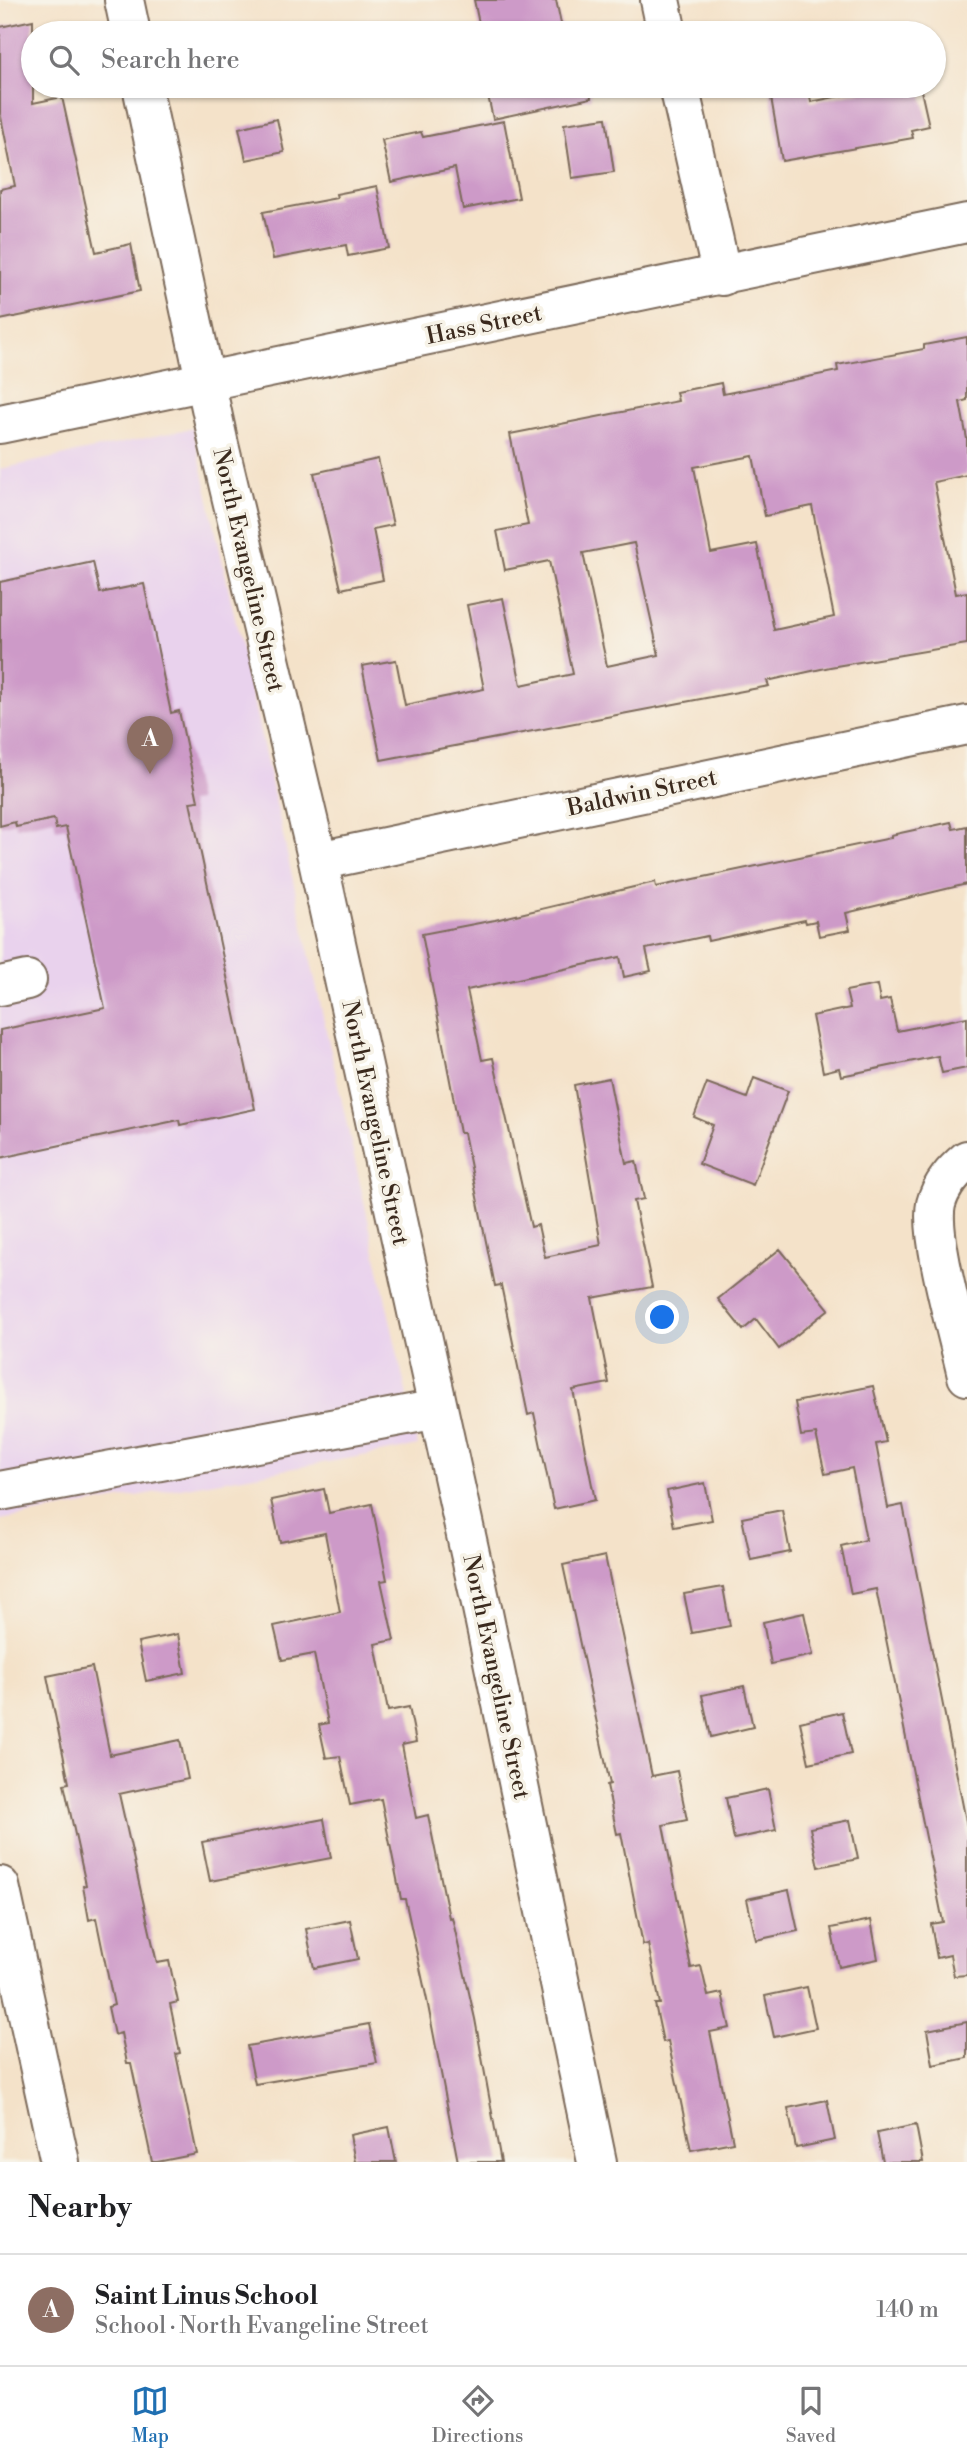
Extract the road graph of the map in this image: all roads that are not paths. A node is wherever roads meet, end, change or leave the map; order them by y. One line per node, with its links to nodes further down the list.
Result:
1 (124, 0): 3 (street)
2 (660, 0): 4 (street)
3 (128, 21)
4 (664, 21)
5 (145, 98): 9 (street, North Evangeline Street)
6 (682, 98): 8 (street)
7 (967, 223): 8 (street, Hass Street)
8 (722, 276): 9 (street, Hass Street)
9 (205, 382): 10 (street, Hass Street); 12 (street, North Evangeline Street)
10 (0, 424)
11 (967, 725): 12 (street, Baldwin Street)
12 (318, 861): 15 (street, North Evangeline Street)
13 (967, 1160): 14 (street)
14 (967, 1376)
15 (438, 1409): 16 (street); 19 (street, North Evangeline Street)
16 (0, 1491)
17 (0, 1886): 18 (street)
18 (61, 2162)
19 (597, 2162)

